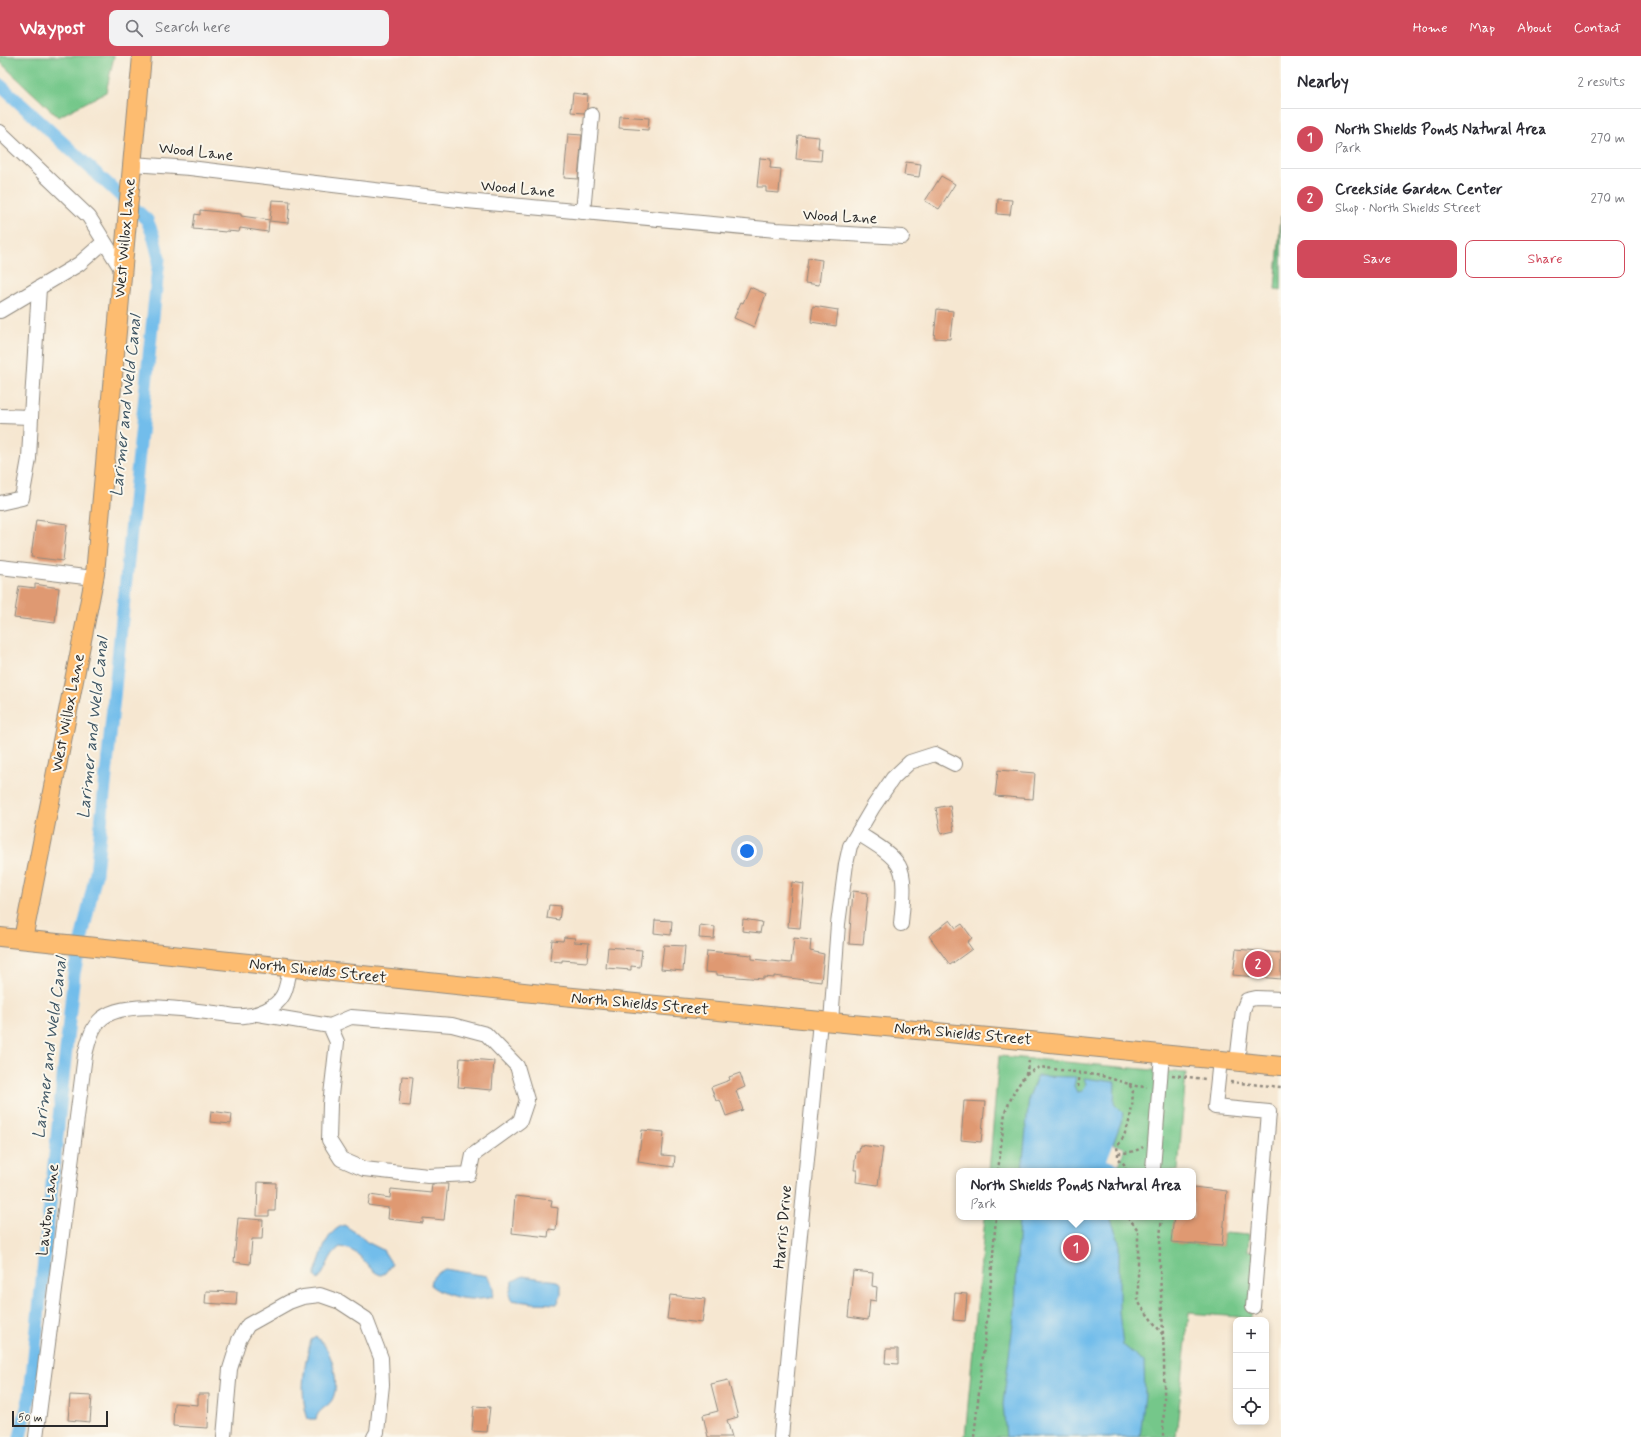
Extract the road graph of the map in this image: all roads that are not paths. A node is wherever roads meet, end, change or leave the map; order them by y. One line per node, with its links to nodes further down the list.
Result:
1 (142, 56): 4 (main road, West Willox Lane)
2 (592, 115): 5 (street)
3 (0, 132): 7 (street)
4 (132, 164): 5 (street, Wood Lane); 8 (main road, West Willox Lane)
5 (583, 212): 6 (street, Wood Lane)
6 (902, 237)
7 (104, 242): 8 (street); 9 (street)
8 (122, 270): 15 (main road, West Willox Lane)
9 (39, 288): 10 (street); 12 (street)
10 (0, 311)
11 (0, 416): 12 (street)
12 (30, 417): 13 (street)
13 (0, 503)
14 (0, 567): 15 (street)
15 (94, 578): 20 (main road, West Willox Lane)
16 (955, 764): 17 (street, Harris Drive)
17 (858, 833): 18 (street); 24 (street, Harris Drive)
18 (901, 924)
19 (0, 937): 20 (main road, North Shields Street)
20 (23, 939): 21 (main road, North Shields Street)
21 (290, 969): 23 (street, Lawton Lane); 24 (main road, North Shields Street)
22 (1281, 999): 27 (street)
23 (258, 1014): 25 (street); 31 (street, Lawton Lane)
24 (826, 1021): 26 (main road, North Shields Street); 34 (street, Harris Drive)
25 (330, 1026): 25 (street)
26 (1162, 1054): 27 (main road, North Shields Street); 29 (street)
27 (1228, 1061): 28 (main road, North Shields Street); 30 (street)
28 (1281, 1066)
29 (1154, 1168)
30 (1253, 1308)
31 (36, 1437)
32 (224, 1437): 33 (street)
33 (374, 1437)
34 (781, 1437)

